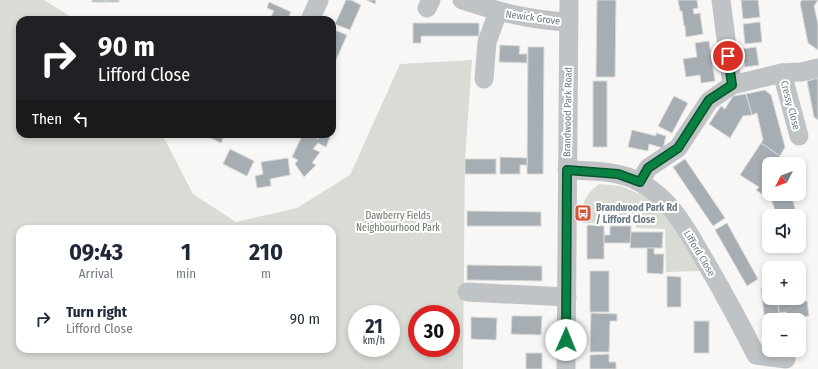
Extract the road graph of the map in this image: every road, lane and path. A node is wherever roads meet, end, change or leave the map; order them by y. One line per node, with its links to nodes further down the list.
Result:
1 (319, 0): 6 (street)
2 (462, 0): 5 (street, Newick Grove)
3 (569, 0): 7 (street, Brandwood Park Road)
4 (720, 0): 11 (street)
5 (498, 12): 7 (street, Newick Grove); 10 (street, Newick Grove)
6 (312, 16)
7 (568, 22): 13 (street, Brandwood Park Road)
8 (818, 68): 9 (street)
9 (782, 73): 11 (street); 12 (street, Cressy Close)
10 (484, 79)
11 (732, 85): 14 (street)
12 (799, 136)
13 (567, 170): 14 (street, Lifford Close); 16 (street, Brandwood Park Road)
14 (640, 182): 17 (street, Lifford Close)
15 (467, 292): 16 (street)
16 (567, 297): 18 (street, Brandwood Park Road)
17 (786, 359)
18 (566, 369)

